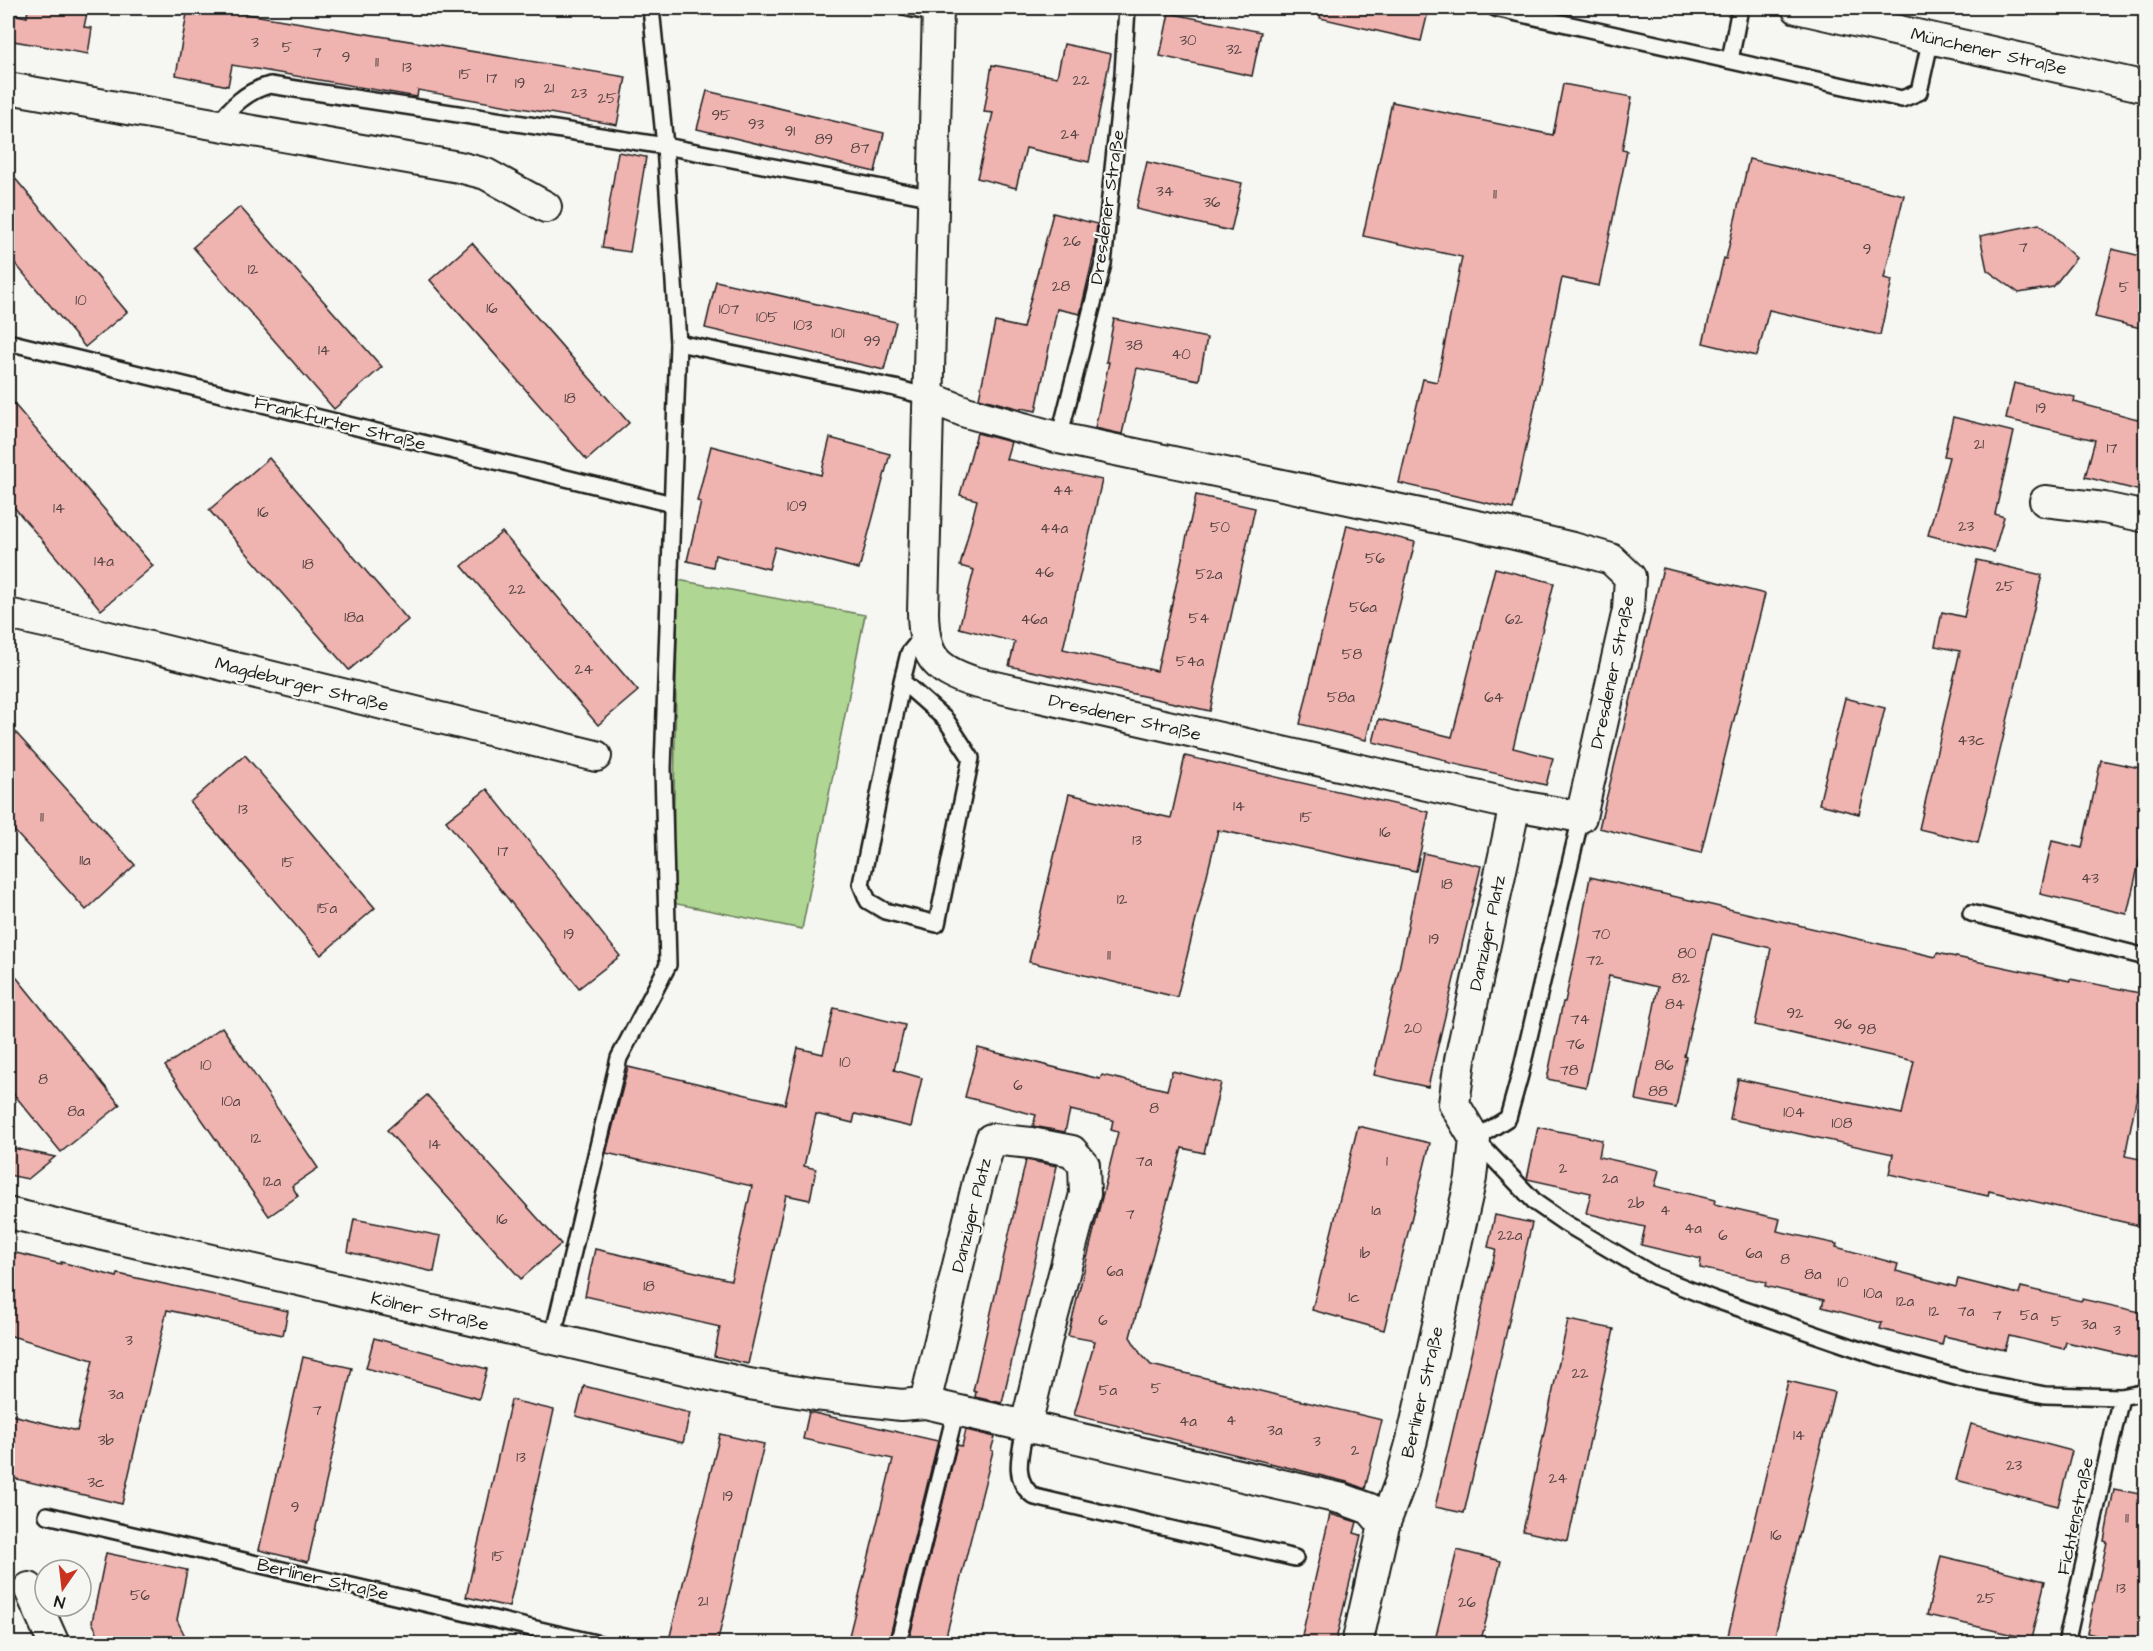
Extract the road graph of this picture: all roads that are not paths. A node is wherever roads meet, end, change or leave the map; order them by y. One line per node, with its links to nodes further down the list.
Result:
1 (651, 8): 13 (lane)
2 (908, 8): 7 (lane, Dresdener Straße)
3 (1127, 8): 19 (lane, Dresdener Straße)
4 (1495, 8): 9 (lane)
5 (1740, 8): 9 (lane)
6 (1797, 8): 8 (street, Münchener Straße)
7 (938, 11): 14 (street, Dresdener Straße)
8 (1931, 38): 9 (lane); 10 (street, Münchener Straße)
9 (1730, 60)
10 (2145, 87)
11 (8, 88): 12 (street)
12 (216, 126): 13 (lane); 15 (street)
13 (665, 146): 14 (lane); 17 (lane)
14 (934, 198): 18 (street, Dresdener Straße)
15 (546, 207)
16 (8, 342): 21 (lane, Frankfurter Straße)
17 (678, 343): 18 (lane); 21 (lane)
18 (928, 398): 19 (street, Dresdener Straße); 24 (street, Dresdener Straße)
19 (1059, 438): 28 (street, Dresdener Straße)
20 (2045, 501): 22 (street)
21 (672, 504): 33 (lane)
22 (2145, 518)
23 (8, 614): 26 (street, Magdeburger Straße)
24 (923, 636): 25 (lane); 27 (street, Dresdener Straße)
25 (902, 681): 25 (lane)
26 (596, 756)
27 (1515, 805): 28 (street, Dresdener Straße); 31 (street, Danziger Platz)
28 (1581, 816): 31 (lane, Dresdener Straße)
29 (1971, 913): 30 (lane)
30 (2145, 957)
31 (1475, 1139): 35 (lane); 40 (street, Berliner Straße)
32 (8, 1213): 33 (street, Kölner Straße)
33 (552, 1340): 36 (street, Kölner Straße)
34 (2145, 1392): 35 (lane)
35 (2121, 1397): 47 (lane, Fichtenstraße)
36 (925, 1403): 37 (street); 38 (street, Danziger Platz)
37 (956, 1410): 38 (street); 45 (lane)
38 (1026, 1425): 40 (street); 41 (lane)
39 (47, 1515): 44 (lane, Berliner Straße)
40 (1384, 1525): 46 (street, Berliner Straße)
41 (1295, 1558)
42 (29, 1588): 43 (street)
43 (54, 1644)
44 (600, 1644)
45 (898, 1644)
46 (1357, 1644)
47 (2066, 1644)

